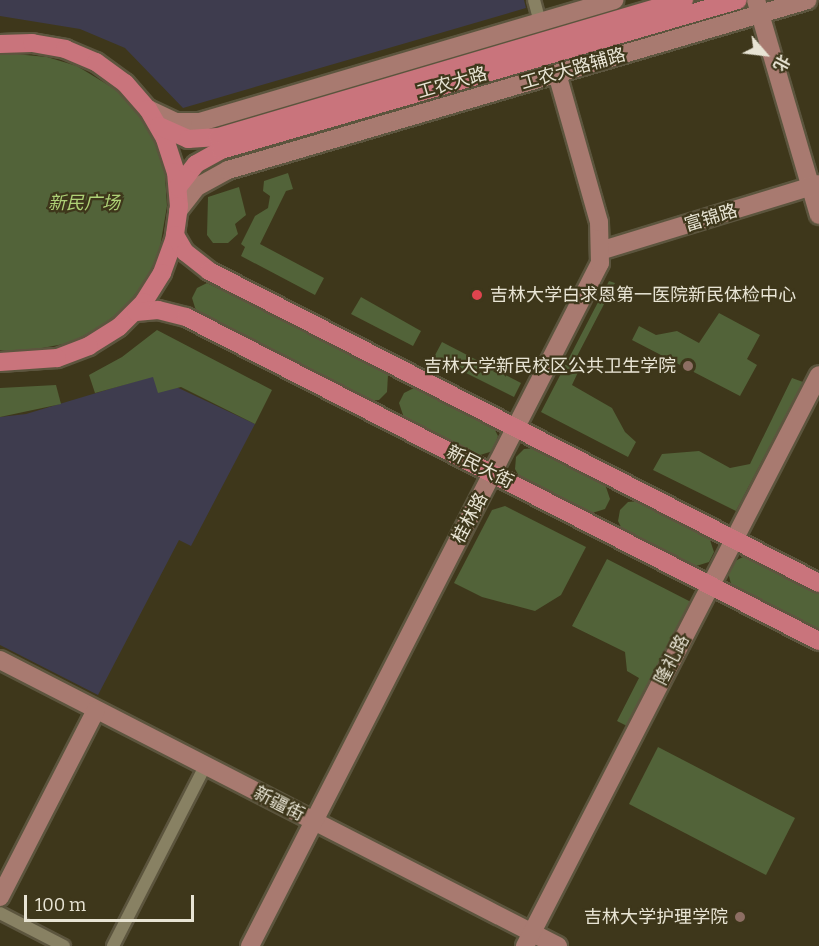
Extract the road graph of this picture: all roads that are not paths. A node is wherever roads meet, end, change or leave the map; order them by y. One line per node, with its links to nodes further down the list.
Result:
1 (534, 0): 7 (street)
2 (614, 0): 7 (street)
3 (684, 0): 11 (main road, 工农大路)
4 (738, 0): 13 (main road, 工农大路)
5 (808, 0): 6 (street, 工农大路辅路)
6 (758, 7): 9 (street, 工农大路辅路); 12 (street)
7 (540, 22): 10 (street)
8 (2, 43): 10 (main road)
9 (557, 74): 14 (street, 工农大路辅路); 17 (street)
10 (148, 109): 11 (main road)
11 (159, 126): 13 (main road)
12 (815, 185): 15 (street); 17 (street, 富锦路)
13 (178, 187): 14 (main road)
14 (178, 211): 16 (main road)
15 (819, 215)
16 (175, 235): 18 (main road); 21 (main road)
17 (603, 250): 21 (street, 桂林路)
18 (136, 312): 19 (main road); 22 (main road, 新民大街)
19 (0, 362)
20 (819, 375): 23 (street, 隆礼路)
21 (517, 428): 22 (street, 桂林路); 23 (main road)
22 (493, 474): 25 (main road, 新民大街); 30 (street, 桂林路)
23 (734, 539): 24 (main road); 25 (street, 隆礼路)
24 (819, 583)
25 (710, 585): 26 (main road, 新民大街); 33 (street, 隆礼路)
26 (819, 641)
27 (0, 660): 28 (street, 新疆街)
28 (96, 710): 29 (street, 新疆街); 31 (street)
29 (205, 766): 30 (street, 新疆街); 35 (street)
30 (314, 821): 33 (street, 新疆街); 36 (street, 桂林路)
31 (0, 897)
32 (0, 913): 34 (street)
33 (528, 939): 37 (street, 新疆街)
34 (64, 946)
35 (113, 946)
36 (250, 946)
37 (558, 946)

